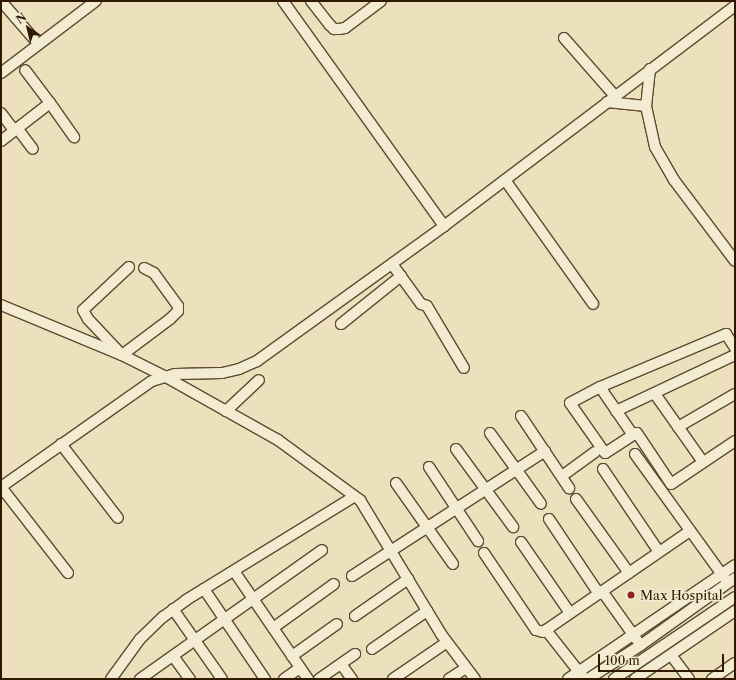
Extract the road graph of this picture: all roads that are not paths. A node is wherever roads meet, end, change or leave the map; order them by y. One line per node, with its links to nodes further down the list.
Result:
1 (1, 1): 9 (street)
2 (85, 1): 9 (street)
3 (96, 1): 10 (street)
4 (283, 1): 22 (street)
5 (311, 1): 6 (street)
6 (381, 1)
7 (735, 6): 11 (street)
8 (564, 38): 13 (street)
9 (34, 39): 10 (street)
10 (2, 65)
11 (650, 69): 13 (street); 15 (street)
12 (25, 70): 14 (street)
13 (611, 99): 15 (street); 21 (street)
14 (50, 103): 17 (street); 18 (street)
15 (646, 106): 23 (street)
16 (1, 113): 17 (street)
17 (16, 129): 19 (street); 20 (street)
18 (74, 137)
19 (1, 140)
20 (33, 148)
21 (505, 180): 22 (street); 28 (street)
22 (444, 226): 24 (street)
23 (735, 261)
24 (392, 264): 27 (street); 35 (street)
25 (130, 267): 32 (street)
26 (144, 268): 32 (street)
27 (401, 276): 30 (street); 34 (street)
28 (593, 304)
29 (1, 306): 32 (street)
30 (341, 324)
31 (735, 348): 37 (street)
32 (122, 355): 35 (street)
33 (735, 355): 38 (street)
34 (464, 368)
35 (164, 376): 40 (street); 47 (street)
36 (259, 380): 40 (street)
37 (600, 388): 41 (street); 45 (street)
38 (655, 394): 41 (street); 43 (street)
39 (735, 394): 43 (street)
40 (226, 411): 61 (street)
41 (616, 411): 45 (street)
42 (521, 416): 49 (street)
43 (678, 427): 52 (street)
44 (490, 433): 54 (street)
45 (633, 435): 52 (street)
46 (735, 441): 52 (street)
47 (61, 444): 58 (street); 65 (street)
48 (456, 449): 60 (street)
49 (545, 451): 54 (street); 56 (street)
50 (595, 452): 56 (street)
51 (635, 454): 69 (street)
52 (703, 462)
53 (428, 467): 64 (street)
54 (516, 469): 60 (street); 63 (street)
55 (603, 469): 74 (street)
56 (562, 476): 59 (street)
57 (396, 484): 67 (street)
58 (1, 487): 79 (street)
59 (569, 488)
60 (486, 489): 64 (street); 68 (street)
61 (354, 496): 73 (street); 78 (street)
62 (576, 499): 80 (street)
63 (541, 504)
64 (456, 509): 67 (street); 70 (street)
65 (118, 518)
66 (548, 519): 87 (street)
67 (427, 527): 73 (street); 76 (street)
68 (513, 527)
69 (690, 531): 74 (street); 81 (street)
70 (478, 541)
71 (521, 542): 93 (street)
72 (322, 550): 89 (street)
73 (390, 550): 82 (street); 83 (street)
74 (659, 552): 80 (street)
75 (484, 553): 98 (street)
76 (454, 564)
77 (735, 565): 81 (street)
78 (234, 571): 86 (street); 89 (street)
79 (68, 573)
80 (629, 573): 87 (street)
81 (721, 574): 84 (street); 99 (street)
82 (352, 576)
83 (408, 580): 91 (street); 94 (street)
84 (732, 581): 102 (street)
85 (334, 584): 97 (street)
86 (204, 589): 90 (street); 95 (street)
87 (600, 593): 93 (street); 99 (street)
88 (735, 597): 115 (street)
89 (253, 599): 95 (street); 97 (street)
90 (173, 609): 100 (street); 117 (street)
91 (427, 611): 101 (street); 103 (street)
92 (735, 611): 106 (street)
93 (570, 613): 98 (street)
94 (355, 616)
95 (224, 619): 100 (street); 120 (street)
96 (337, 624): 108 (street)
97 (273, 628): 108 (street)
98 (546, 630): 114 (street)
99 (633, 634): 102 (street); 104 (street)
100 (195, 640): 107 (street); 119 (street)
101 (447, 642): 113 (street); 125 (street)
102 (641, 645): 109 (street)
103 (372, 649)
104 (606, 653): 109 (street); 114 (street)
105 (355, 654): 111 (street)
106 (671, 654): 130 (street); 131 (street)
107 (173, 656): 116 (street); 118 (street)
108 (292, 656): 112 (street)
109 (613, 663): 115 (street); 129 (street)
110 (735, 663): 132 (street)
111 (341, 664): 123 (street); 124 (street)
112 (300, 668): 121 (street); 122 (street)
113 (466, 668): 126 (street); 127 (street)
114 (582, 676): 128 (street)
115 (620, 677)
116 (145, 678)
117 (112, 679)
118 (190, 679)
119 (222, 679)
120 (265, 679)
121 (284, 679)
122 (308, 679)
123 (319, 679)
124 (352, 679)
125 (392, 679)
126 (449, 679)
127 (475, 679)
128 (568, 679)
129 (588, 679)
130 (635, 679)
131 (689, 679)
132 (712, 679)

